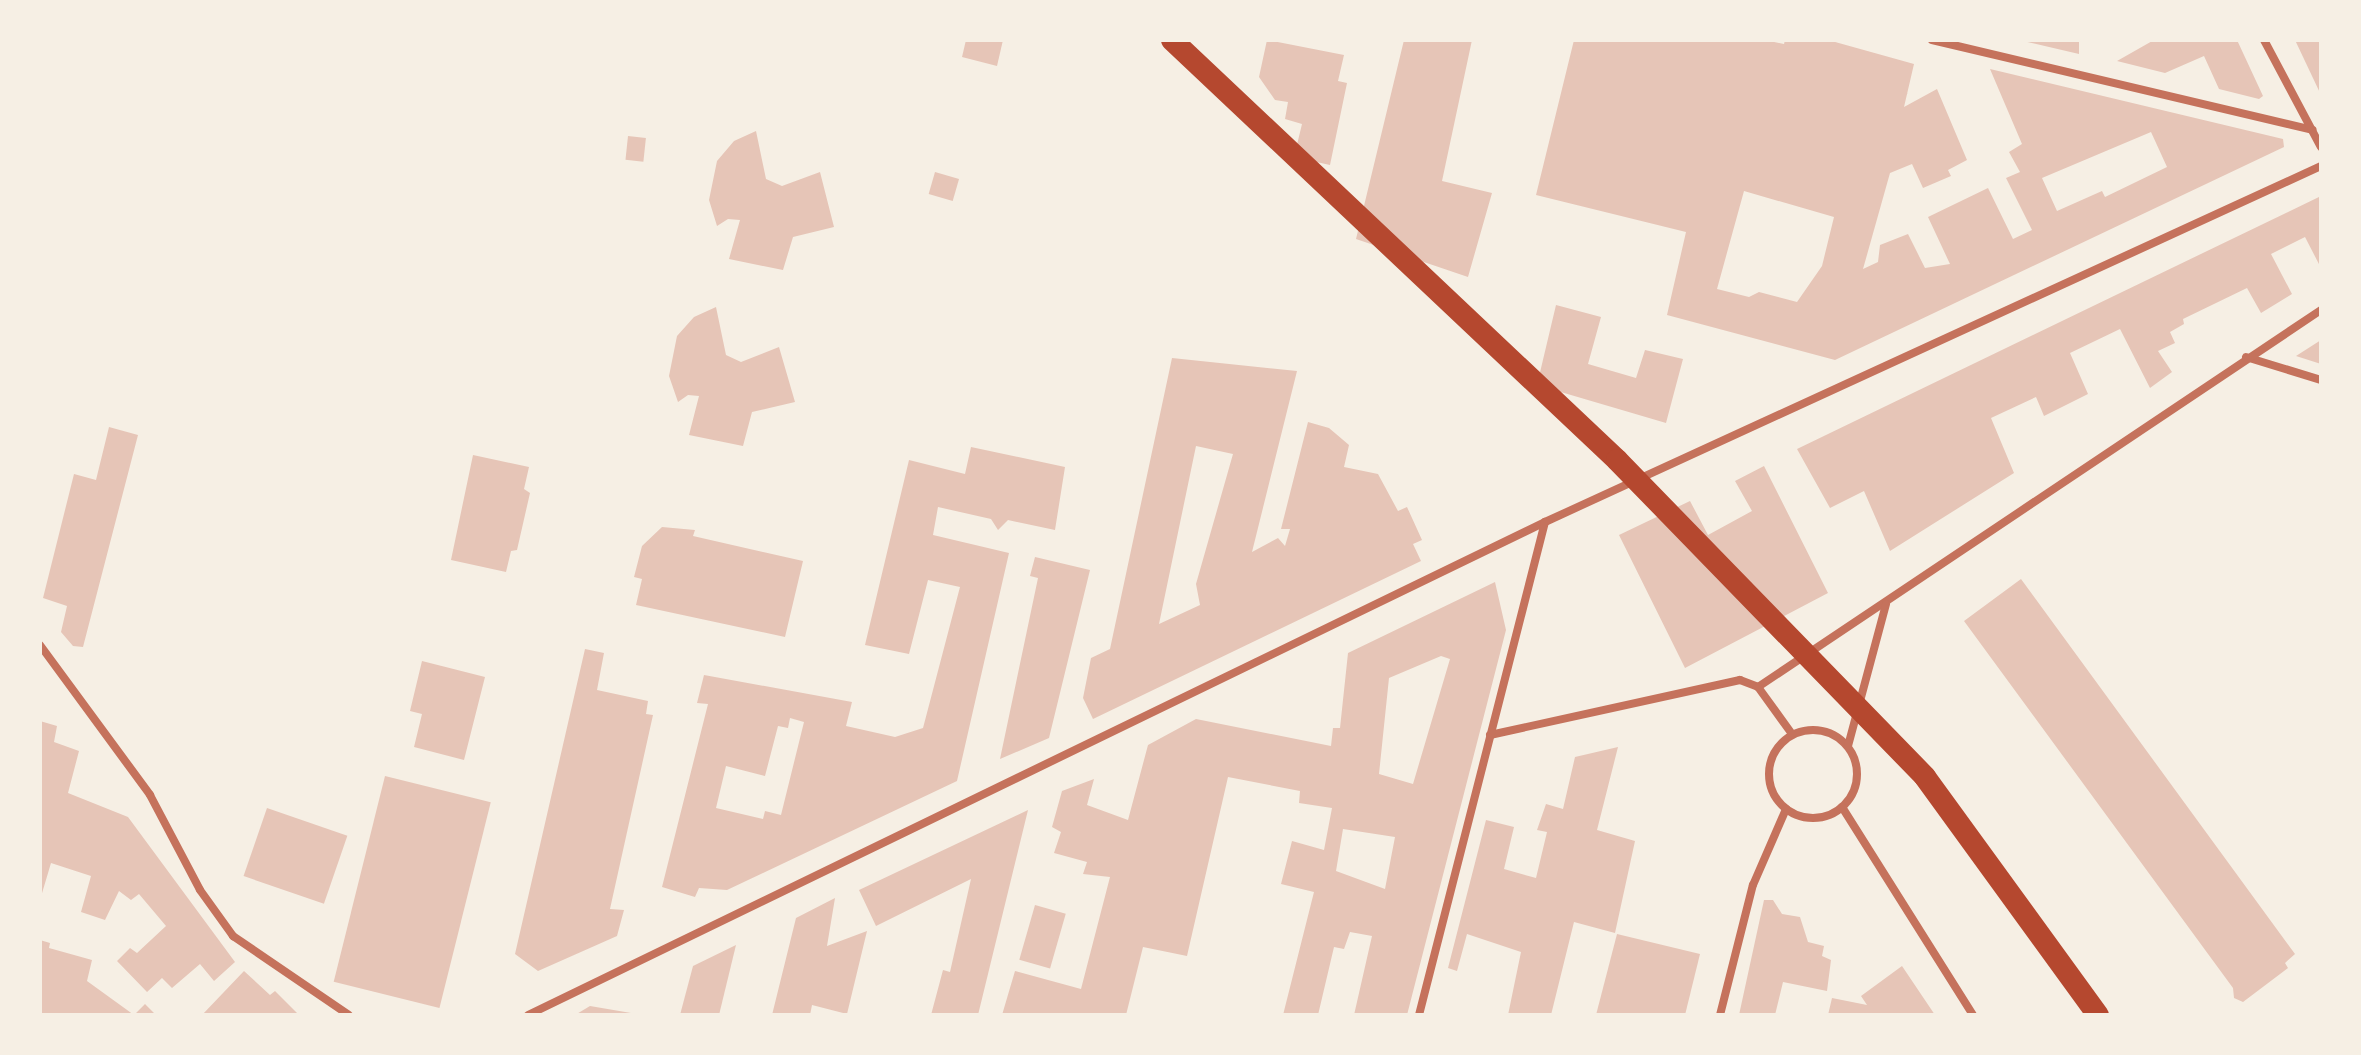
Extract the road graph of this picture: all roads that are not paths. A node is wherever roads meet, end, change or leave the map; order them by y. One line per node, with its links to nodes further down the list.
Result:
1 (1172, 40): 24 (highway)
2 (1932, 40): 4 (street)
3 (2264, 40): 4 (street)
4 (2312, 130): 5 (street)
5 (2321, 147)
6 (2321, 166): 10 (street)
7 (2321, 310): 8 (street)
8 (2246, 357): 9 (street); 11 (street)
9 (2321, 380)
10 (1545, 522): 15 (street); 20 (street)
11 (1886, 604): 13 (street); 16 (street)
12 (40, 645): 19 (street)
13 (1758, 687): 14 (street); 15 (street)
14 (1792, 734): 16 (street); 18 (street)
15 (1490, 735): 21 (street)
16 (1848, 746): 17 (street)
17 (1842, 807): 18 (street); 23 (street)
18 (1786, 809): 22 (street)
19 (349, 1015)
20 (528, 1015)
21 (1419, 1015)
22 (1720, 1015)
23 (1973, 1015)
24 (2098, 1015)

